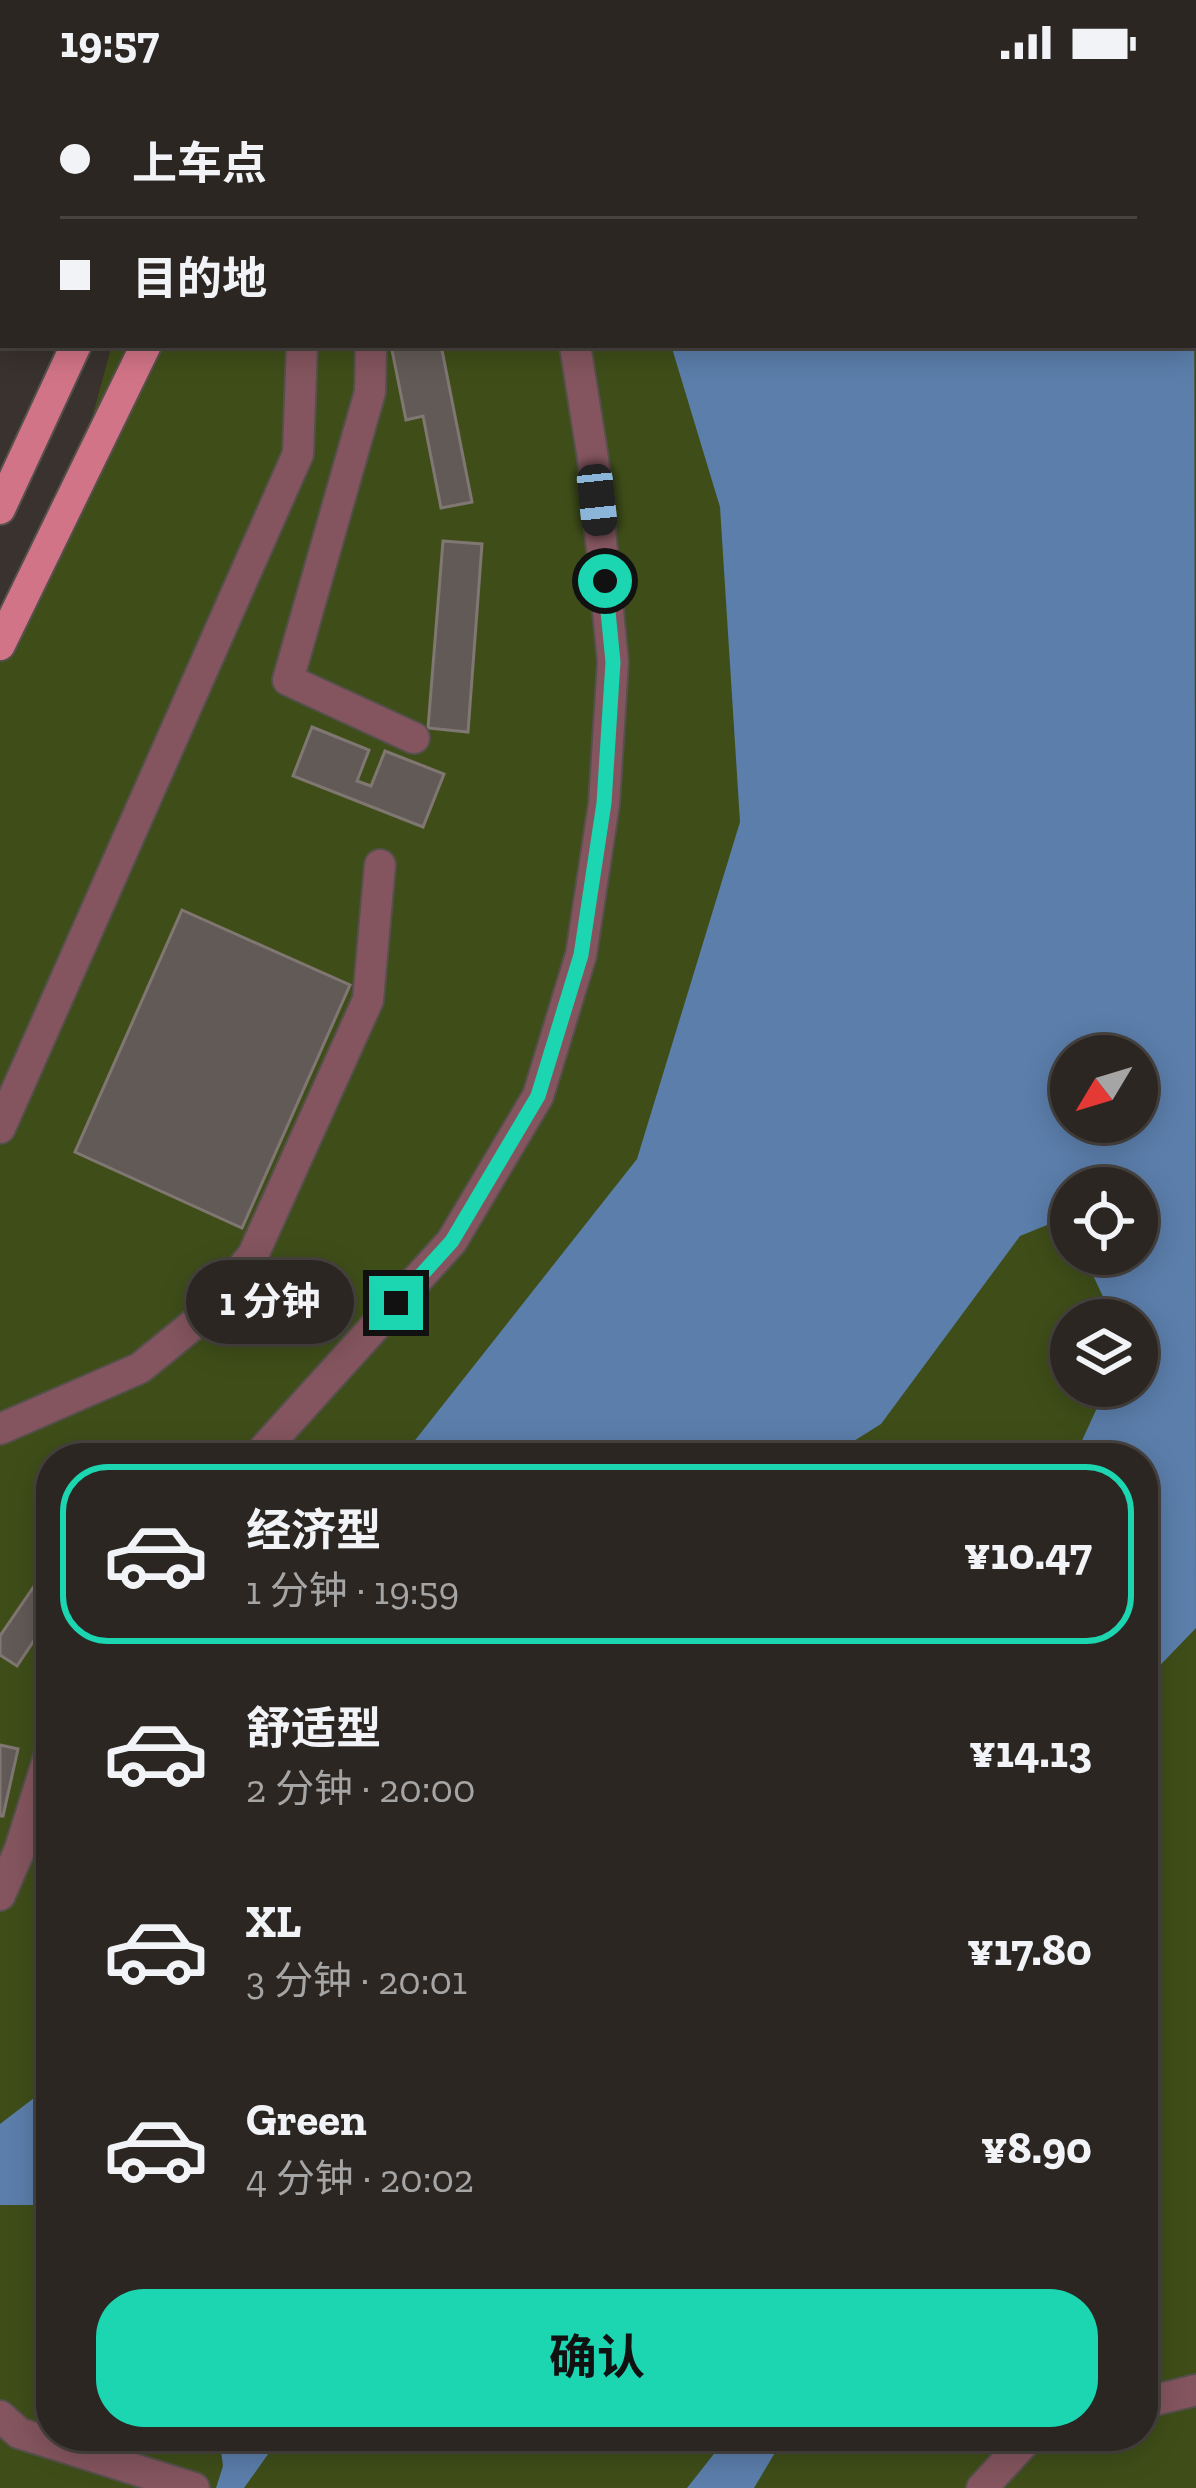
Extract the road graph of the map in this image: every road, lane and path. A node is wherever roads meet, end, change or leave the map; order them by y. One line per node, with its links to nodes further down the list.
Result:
1 (75, 348): 6 (main road)
2 (145, 348): 7 (main road)
3 (302, 348): 10 (street)
4 (371, 348): 8 (street)
5 (575, 348): 12 (street)
6 (0, 509)
7 (0, 646)
8 (414, 738)
9 (380, 865): 11 (street)
10 (0, 1128)
11 (0, 1429)
12 (270, 1443)
13 (36, 1798): 14 (street)
14 (0, 1895)
15 (1196, 2390): 16 (street)
16 (1158, 2399)
17 (0, 2416): 18 (street)
18 (36, 2439)
19 (74, 2451): 21 (street)
20 (1016, 2451): 22 (street)
21 (194, 2488)
22 (982, 2488)

